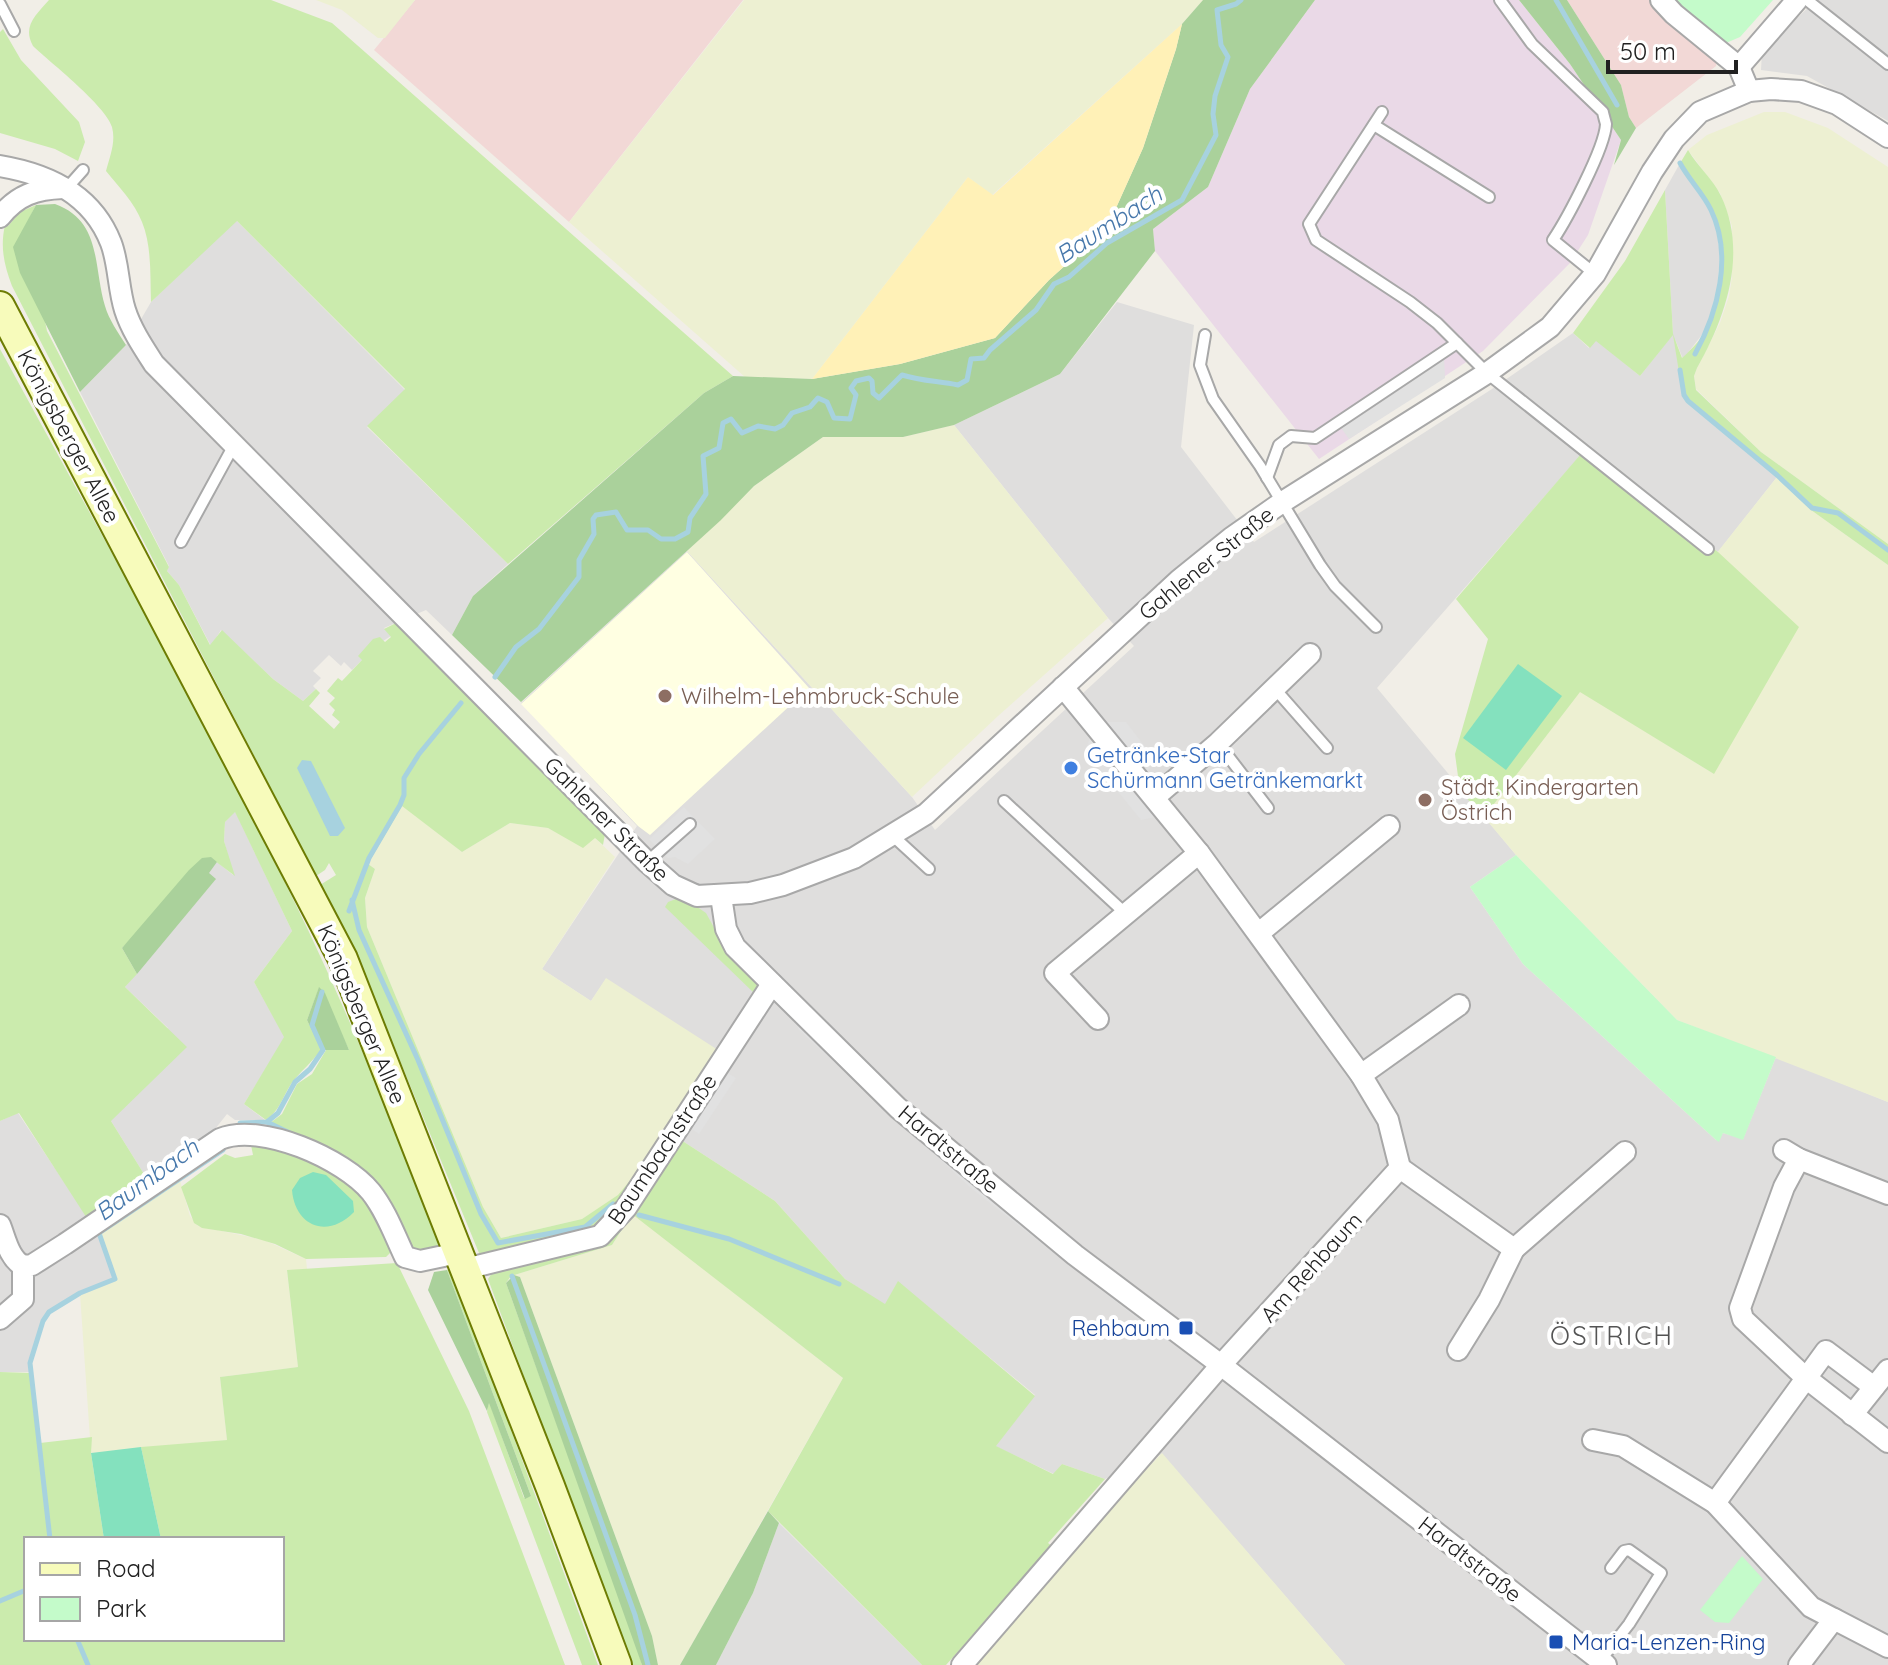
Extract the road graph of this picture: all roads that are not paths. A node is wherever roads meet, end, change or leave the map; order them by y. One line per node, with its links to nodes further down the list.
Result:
1 (1500, 0): 18 (lane)
2 (1661, 0): 8 (street)
3 (1797, 0): 8 (street)
4 (1807, 0): 7 (lane)
5 (0, 4): 6 (lane)
6 (14, 31)
7 (1888, 64)
8 (1739, 67): 9 (street)
9 (1749, 91): 12 (street, Gahlener Straße); 18 (street, Gahlener Straße)
10 (1382, 112): 11 (lane)
11 (1374, 125): 16 (lane); 21 (lane)
12 (1888, 137)
13 (0, 166): 15 (street, Gahlener Straße)
14 (83, 170): 15 (lane)
15 (67, 188): 17 (street); 23 (street, Gahlener Straße)
16 (1489, 197)
17 (0, 217)
18 (1595, 274): 22 (street, Gahlener Straße)
19 (0, 306): 55 (main road, Königsberger Allee)
20 (1205, 335): 24 (lane)
21 (1457, 343): 22 (lane); 24 (lane)
22 (1487, 373): 25 (street, Gahlener Straße); 27 (lane)
23 (234, 445): 26 (lane); 41 (street, Gahlener Straße)
24 (1267, 478): 25 (lane)
25 (1281, 503): 28 (lane); 30 (street, Gahlener Straße)
26 (181, 542)
27 (1708, 549)
28 (1376, 627)
29 (1310, 654): 31 (street)
30 (1063, 687): 34 (street); 39 (street, Gahlener Straße)
31 (1276, 690): 32 (street); 33 (lane)
32 (1218, 743): 34 (street); 36 (lane)
33 (1327, 748)
34 (1155, 797): 40 (street)
35 (1004, 801): 44 (lane)
36 (1268, 808)
37 (690, 824): 41 (lane)
38 (1389, 826): 45 (street)
39 (893, 836): 42 (lane); 43 (street, Gahlener Straße)
40 (1199, 853): 44 (street); 45 (street)
41 (647, 862): 43 (street, Gahlener Straße)
42 (929, 869)
43 (721, 896): 46 (street, Hardtstraße)
44 (1126, 914): 48 (street)
45 (1259, 933): 49 (street)
46 (772, 984): 55 (street, Baumbachstraße); 59 (street, Hardtstraße)
47 (1459, 1005): 49 (street)
48 (1098, 1019)
49 (1361, 1075): 51 (street)
50 (1625, 1152): 54 (street)
51 (1400, 1168): 54 (street); 59 (street, Am Rehbaum)
52 (1888, 1194): 61 (street)
53 (0, 1225): 56 (street)
54 (1514, 1249): 58 (street)
55 (462, 1261): 56 (street, Baumbachstraße); 71 (main road, Königsberger Allee)
56 (23, 1266): 57 (street)
57 (0, 1319)
58 (1458, 1350)
59 (1221, 1365): 70 (street, Hardtstraße); 72 (street)
60 (1888, 1370): 62 (street)
61 (1806, 1378): 62 (street); 63 (street); 66 (street)
62 (1874, 1387): 63 (street)
63 (1852, 1415): 65 (street)
64 (1593, 1440): 66 (street)
65 (1888, 1442)
66 (1715, 1503): 68 (street)
67 (1611, 1568): 70 (lane)
68 (1834, 1619): 69 (street); 73 (street)
69 (1888, 1647)
70 (1603, 1663)
71 (617, 1665)
72 (962, 1665)
73 (1799, 1665)

